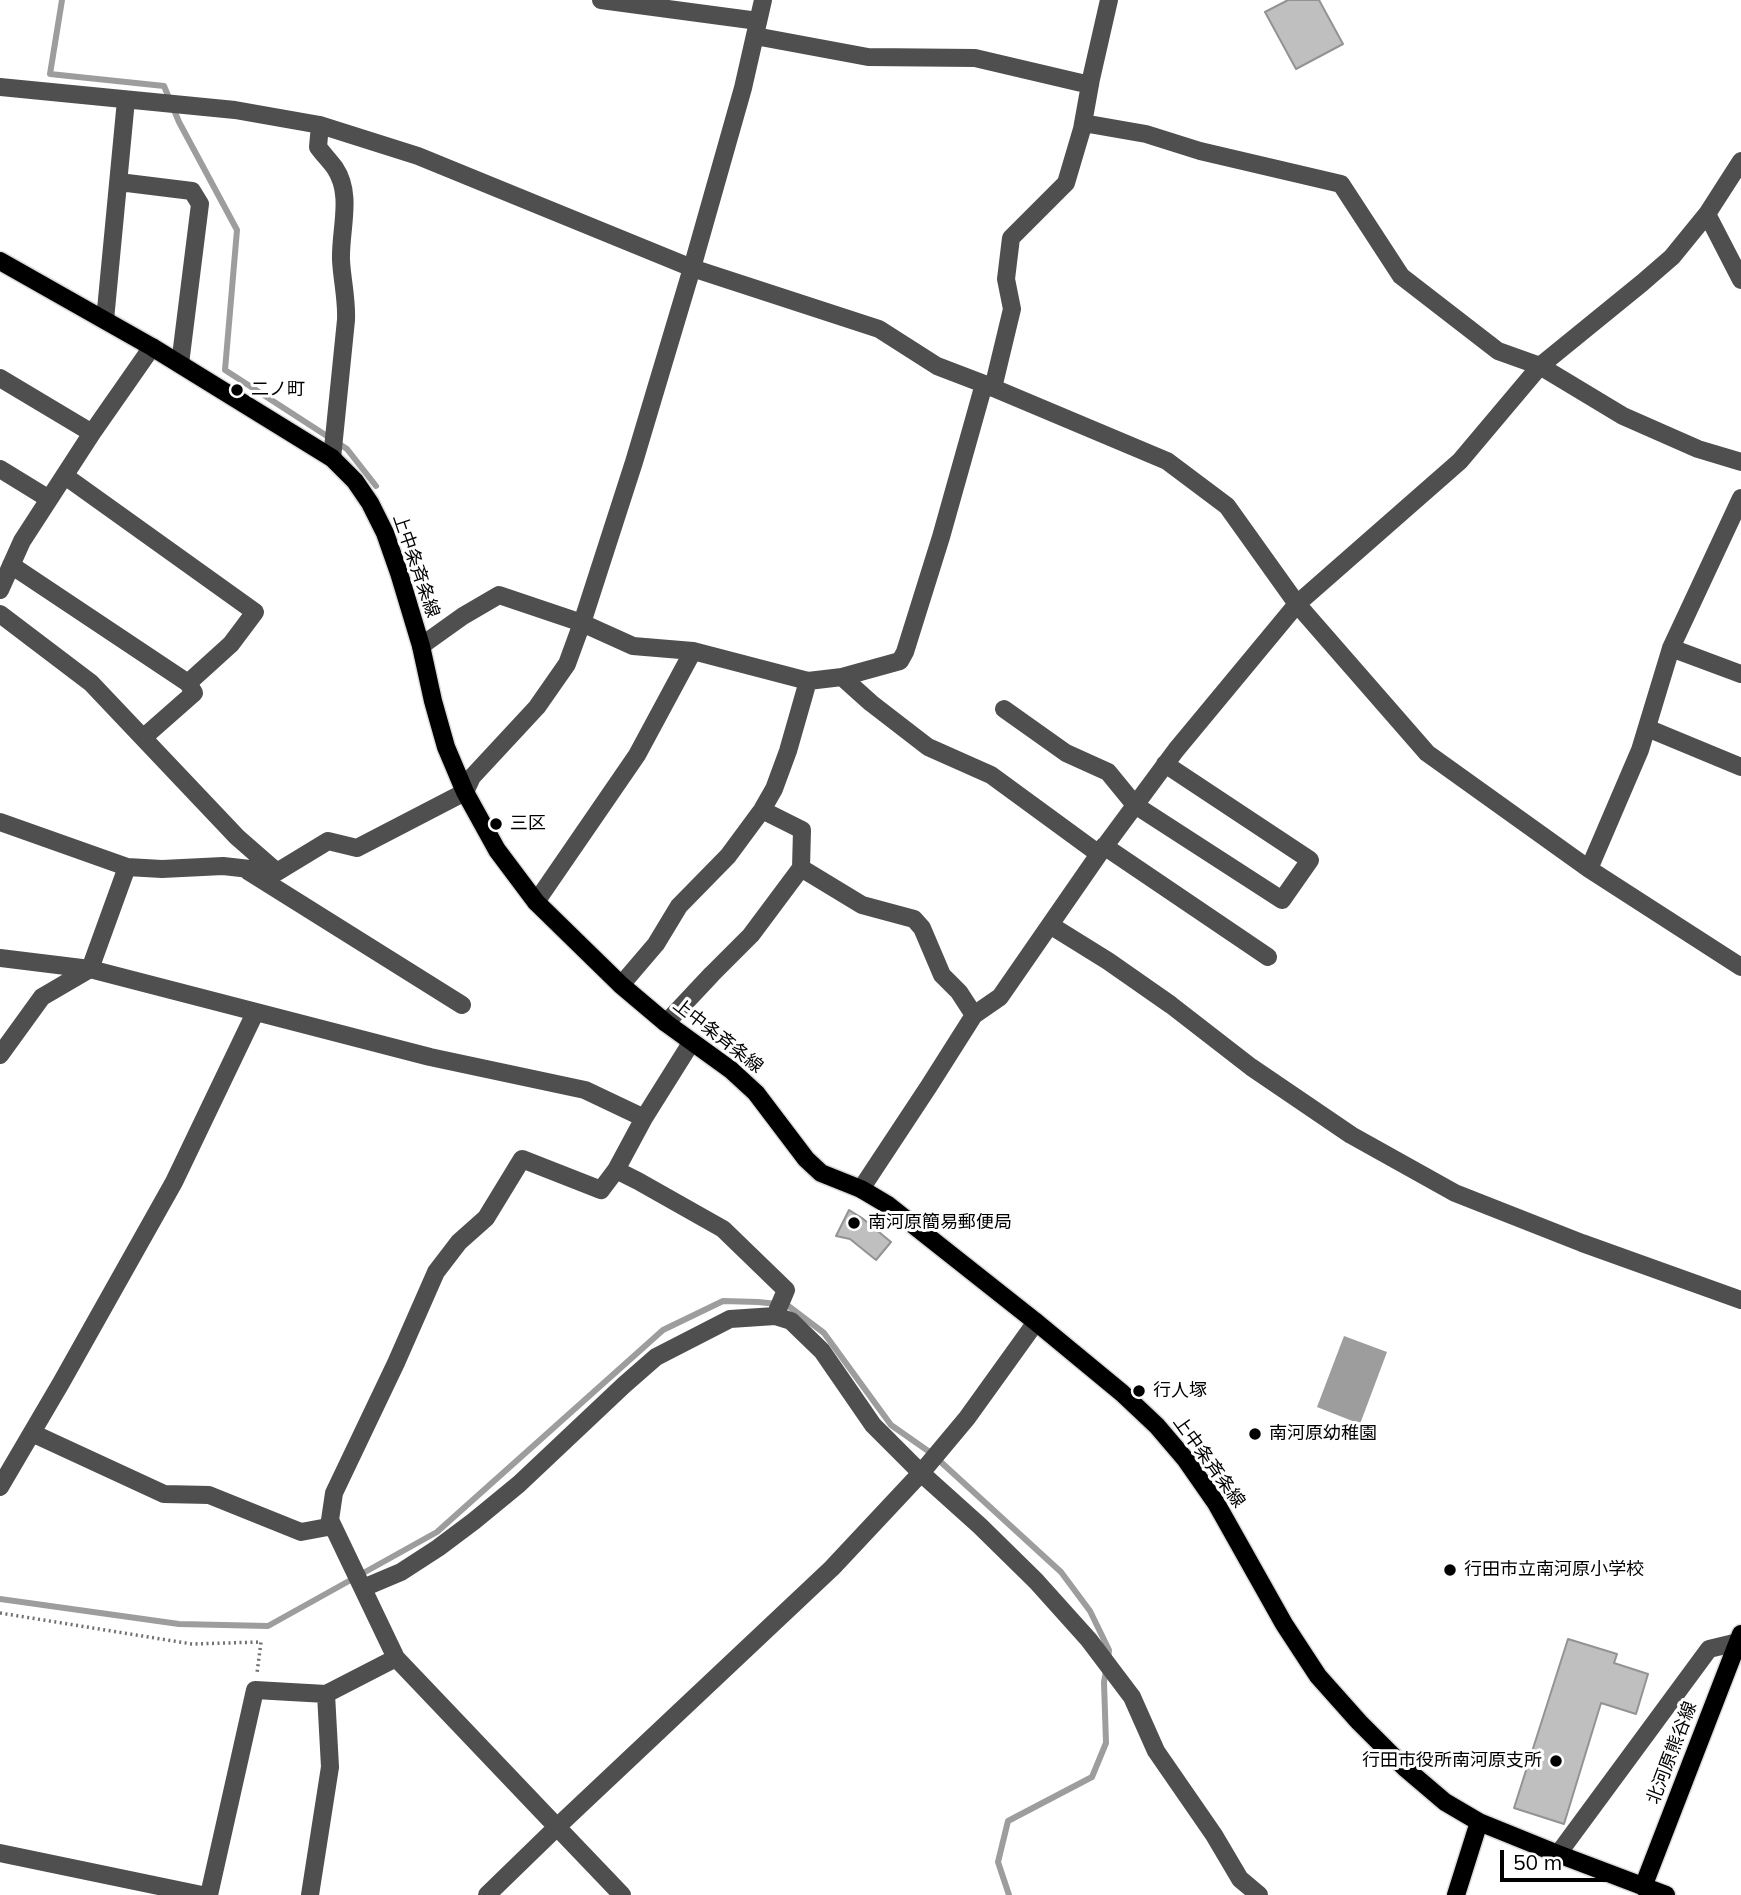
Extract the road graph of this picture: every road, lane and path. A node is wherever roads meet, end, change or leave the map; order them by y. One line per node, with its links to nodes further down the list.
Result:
1 (601, 0): 4 (street)
2 (763, 0): 5 (street)
3 (1109, 0): 6 (street)
4 (641, 3): 5 (street)
5 (756, 29): 6 (street); 15 (street)
6 (1090, 85): 9 (street)
7 (0, 87): 8 (street)
8 (127, 100): 10 (street); 12 (street)
9 (1083, 123): 20 (street); 22 (street)
10 (320, 125): 15 (street); 24 (street)
11 (1740, 167): 13 (street)
12 (118, 182): 17 (street); 19 (street)
13 (1707, 215): 16 (street); 20 (street)
14 (0, 261): 17 (main road, 上中条斉条線)
15 (692, 268): 22 (street); 34 (street)
16 (1741, 280)
17 (105, 320): 18 (main road, 上中条斉条線)
18 (152, 347): 19 (main road, 上中条斉条線); 23 (street)
19 (180, 364): 24 (main road, 上中条斉条線)
20 (1540, 366): 25 (street); 32 (street)
21 (0, 378): 23 (street)
22 (989, 386): 32 (street); 39 (street)
23 (92, 433): 27 (street)
24 (331, 458): 35 (main road, 上中条斉条線)
25 (1741, 462)
26 (0, 469): 29 (street)
27 (65, 476): 29 (street); 41 (street)
28 (1741, 498): 36 (street)
29 (49, 499): 30 (street)
30 (11, 565): 31 (street); 41 (street)
31 (0, 590)
32 (1297, 604): 45 (street); 55 (street)
33 (0, 614): 44 (street)
34 (582, 623): 35 (street); 37 (street); 47 (street)
35 (421, 646): 47 (main road, 上中条斉条線)
36 (1671, 648): 38 (street); 43 (street)
37 (693, 651): 40 (street); 57 (street)
38 (1741, 674)
39 (842, 677): 40 (street); 51 (street)
40 (808, 681): 49 (street)
41 (188, 683): 44 (street)
42 (1004, 709): 48 (street)
43 (1647, 728): 46 (street); 55 (street)
44 (144, 737): 56 (street)
45 (1165, 764): 48 (street); 48 (street)
46 (1741, 767)
47 (464, 792): 56 (street); 57 (main road, 上中条斉条線)
48 (1135, 805): 51 (street)
49 (762, 810): 54 (street); 63 (street)
50 (0, 822): 52 (street)
51 (1101, 850): 58 (street); 59 (street)
52 (127, 867): 53 (street); 62 (street)
53 (244, 868): 56 (street); 64 (street)
54 (801, 868): 66 (street); 67 (street)
55 (1589, 869): 61 (street)
56 (276, 872)
57 (536, 902): 63 (main road, 上中条斉条線)
58 (1050, 925): 66 (street); 73 (street)
59 (1268, 957)
60 (0, 958): 62 (street)
61 (1741, 967)
62 (90, 969): 65 (street); 69 (street)
63 (621, 985): 67 (main road, 上中条斉条線)
64 (462, 1005)
65 (255, 1013): 70 (street); 76 (street)
66 (974, 1014): 72 (street)
67 (666, 1023): 68 (main road, 上中条斉条線)
68 (691, 1043): 70 (street); 72 (main road, 上中条斉条線)
69 (0, 1055)
70 (644, 1118): 71 (street)
71 (616, 1170): 74 (street); 79 (street)
72 (861, 1189): 75 (main road, 上中条斉条線)
73 (1741, 1300)
74 (775, 1316): 77 (street); 80 (street)
75 (1036, 1322): 77 (street); 86 (main road, 上中条斉条線)
76 (32, 1433): 78 (street); 79 (street)
77 (921, 1473): 87 (street); 96 (street)
78 (0, 1487)
79 (333, 1526): 80 (street)
80 (363, 1588): 83 (street)
81 (0, 1614): 84 (path)
82 (1740, 1638): 89 (street); 90 (main road, 北河原熊谷線)
83 (396, 1658): 85 (street); 87 (street)
84 (255, 1690): 85 (street); 92 (street)
85 (326, 1694): 93 (street)
86 (1479, 1822): 89 (main road); 97 (main road)
87 (557, 1827): 94 (street); 95 (street)
88 (0, 1853): 91 (street)
89 (1558, 1854): 90 (main road)
90 (1643, 1887): 98 (main road)
91 (202, 1895)
92 (209, 1895)
93 (310, 1895)
94 (486, 1895)
95 (622, 1895)
96 (1259, 1895)
97 (1456, 1895)
98 (1666, 1895)

